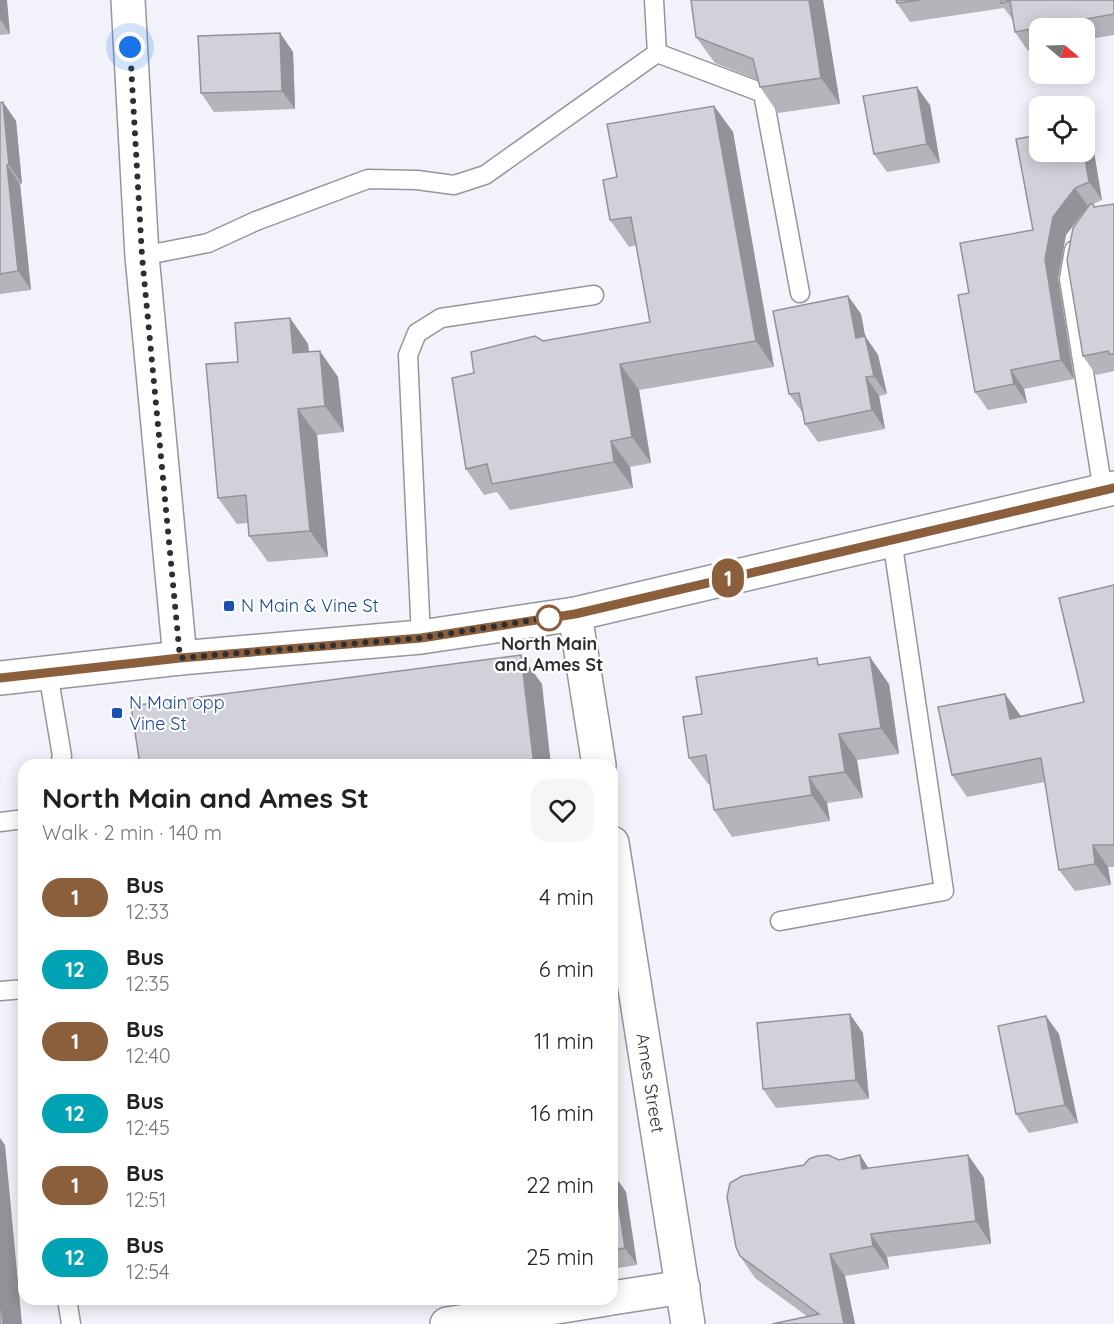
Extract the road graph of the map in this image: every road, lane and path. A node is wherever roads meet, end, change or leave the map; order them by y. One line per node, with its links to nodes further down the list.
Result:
1 (129, 0): 5 (street)
2 (654, 0): 3 (lane)
3 (657, 53): 5 (lane); 6 (lane)
4 (1082, 232): 8 (lane)
5 (142, 256): 12 (street)
6 (800, 292)
7 (594, 295): 11 (lane)
8 (1109, 490): 9 (street)
9 (892, 539): 10 (street); 20 (lane)
10 (575, 614): 11 (street); 16 (street)
11 (421, 638): 12 (street)
12 (180, 658): 13 (street)
13 (48, 673): 14 (street); 15 (lane)
14 (0, 678)
15 (61, 759)
16 (598, 759)
17 (18, 820): 18 (lane)
18 (0, 822)
19 (618, 917): 21 (street, Ames Street)
20 (780, 921)
21 (622, 966): 24 (street, Ames Street)
22 (18, 990): 23 (lane)
23 (0, 991)
24 (683, 1287): 25 (street); 30 (street, Ames Street)
25 (618, 1297)
26 (68, 1305): 28 (lane)
27 (569, 1305): 29 (street)
28 (71, 1324)
29 (447, 1324)
30 (688, 1324)

